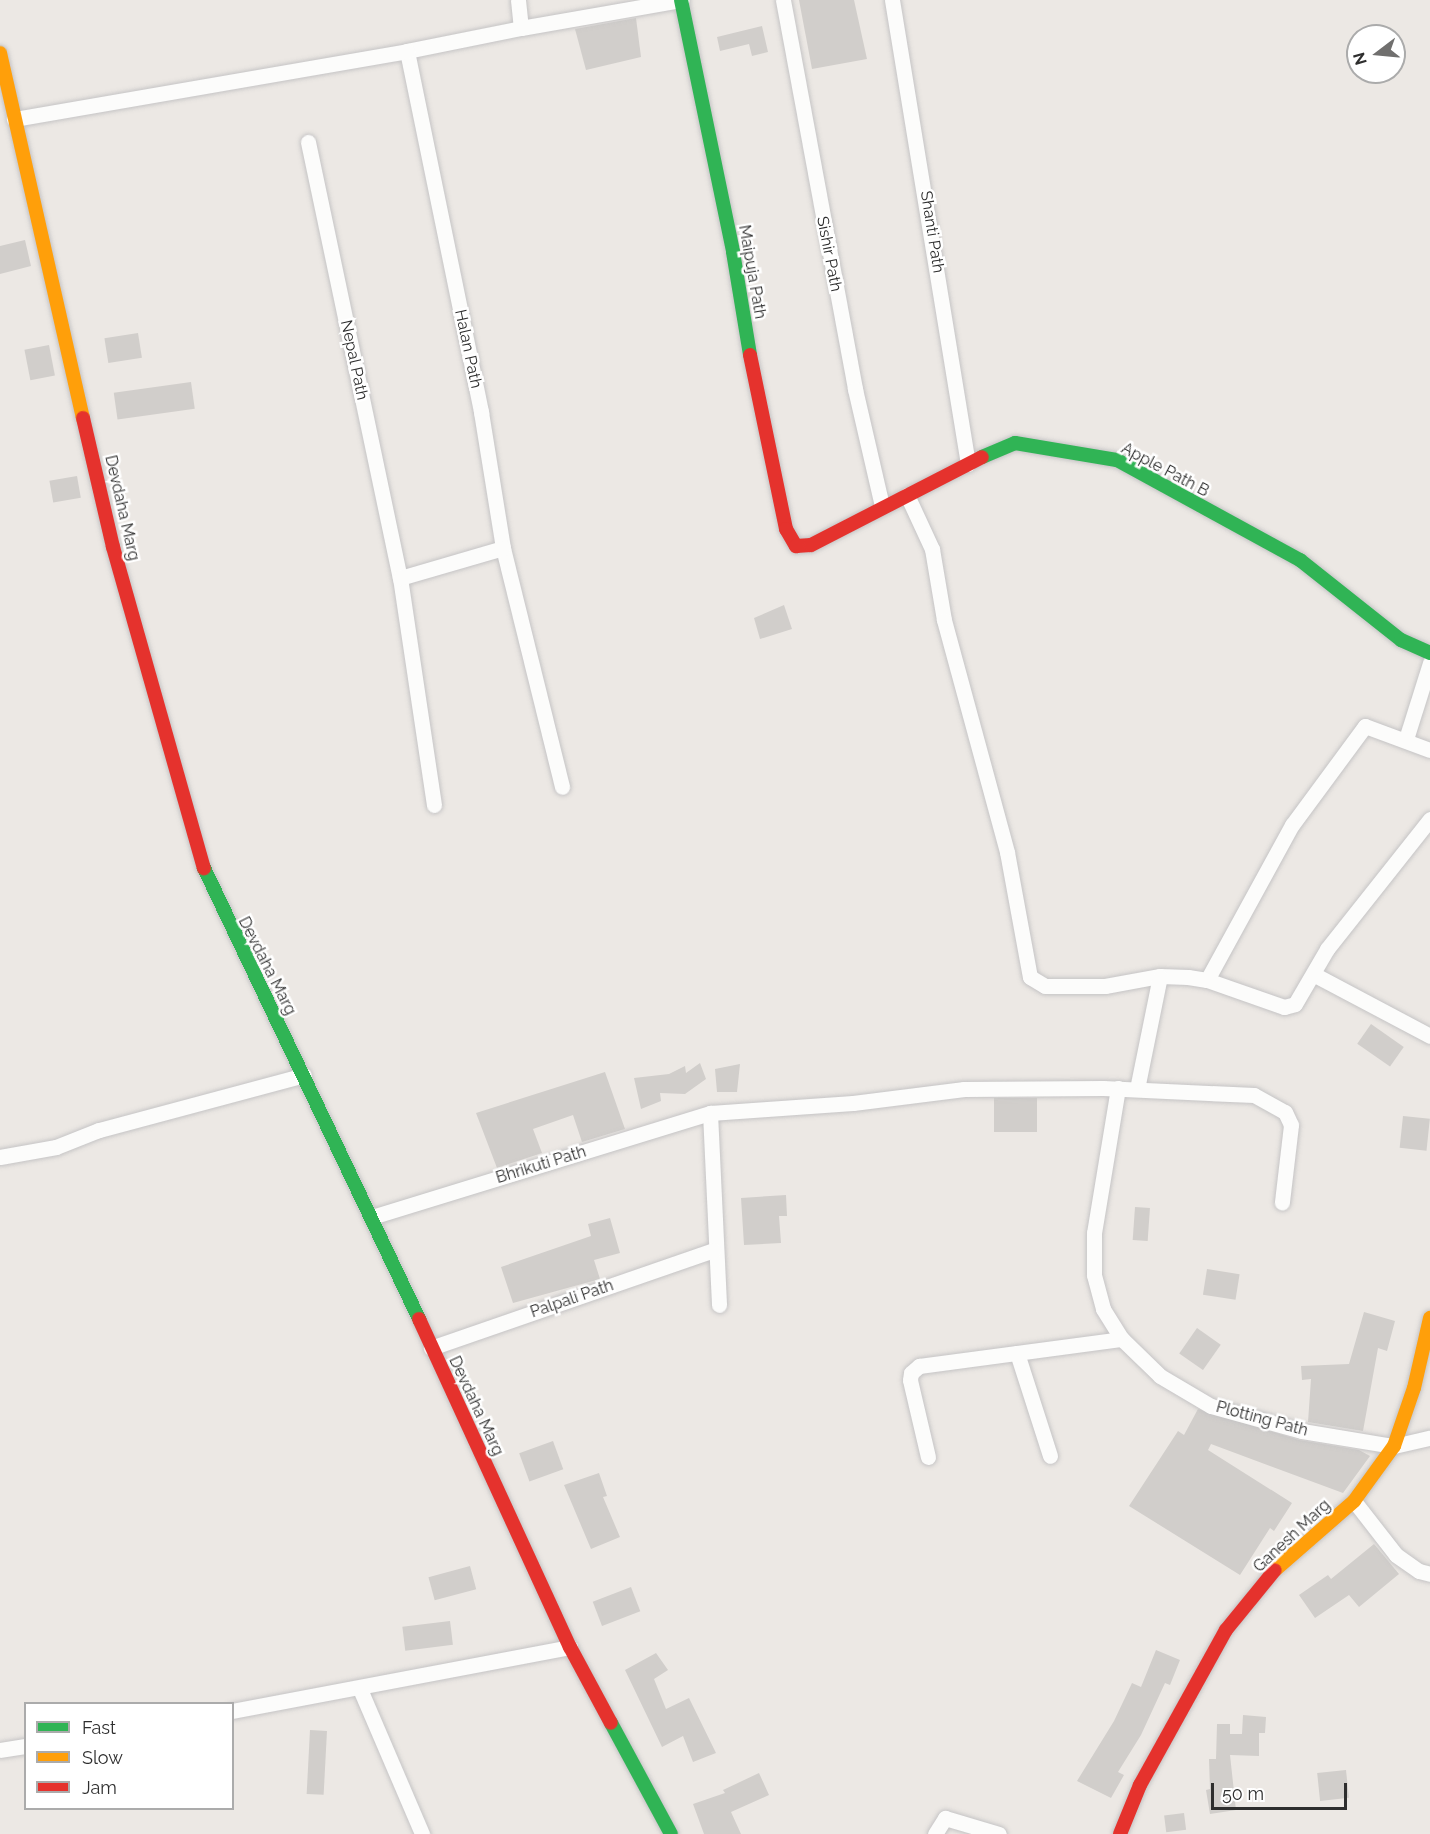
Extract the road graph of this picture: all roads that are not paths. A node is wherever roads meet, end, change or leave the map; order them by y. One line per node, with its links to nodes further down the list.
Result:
1 (518, 0): 5 (street)
2 (681, 0): 5 (street); 13 (main road, Maipuja Path)
3 (783, 0): 12 (street, Sishir Path)
4 (892, 0): 10 (street, Shanti Path)
5 (521, 28): 6 (street)
6 (407, 51): 8 (street); 14 (street, Halan Path)
7 (0, 53): 8 (main road, Devdaha Marg)
8 (14, 119): 27 (main road, Devdaha Marg)
9 (308, 142): 15 (street, Nepal Path)
10 (968, 464): 11 (main road, Apple Path B); 16 (main road, Apple Path B)
11 (907, 495): 12 (main road, Apple Path B); 24 (street)
12 (882, 506): 13 (main road, Apple Path B)
13 (796, 546)
14 (503, 548): 15 (street); 20 (street, Halan Path)
15 (400, 578): 21 (street, Nepal Path)
16 (1430, 653)
17 (1430, 663): 18 (street)
18 (1406, 738): 19 (street); 25 (street)
19 (1430, 750)
20 (562, 787)
21 (434, 805)
22 (1430, 819): 23 (street)
23 (1315, 975): 25 (street); 26 (street)
24 (1160, 976): 25 (street); 29 (street)
25 (1207, 980)
26 (1430, 1036)
27 (304, 1075): 31 (street); 33 (main road, Devdaha Marg)
28 (1118, 1088): 29 (street, Bhrikuti Path); 30 (street, Bhrikuti Path); 37 (street, Plotting Path)
29 (1137, 1089): 32 (street, Bhrikuti Path)
30 (710, 1113): 33 (street, Bhrikuti Path); 34 (street)
31 (0, 1157)
32 (1282, 1202)
33 (372, 1217): 38 (main road, Devdaha Marg)
34 (714, 1250): 35 (street); 38 (street, Palpali Path)
35 (719, 1305)
36 (1430, 1317): 41 (main road, Ganesh Marg)
37 (1122, 1339): 39 (street); 43 (street, Plotting Path)
38 (431, 1348): 48 (main road, Devdaha Marg)
39 (1017, 1353): 44 (street); 45 (street)
40 (1430, 1375): 41 (street)
41 (1414, 1388): 43 (main road, Ganesh Marg)
42 (1430, 1437): 43 (street)
43 (1394, 1446): 46 (main road, Ganesh Marg)
44 (1050, 1456)
45 (928, 1457)
46 (1354, 1501): 47 (street); 57 (main road, Ganesh Marg)
47 (1430, 1574)
48 (570, 1647): 49 (street); 54 (main road, Devdaha Marg)
49 (360, 1689): 50 (street); 53 (street)
50 (234, 1711)
51 (24, 1746): 52 (street)
52 (0, 1750)
53 (422, 1834)
54 (671, 1834)
55 (935, 1834): 56 (street)
56 (998, 1834)
57 (1120, 1834)

